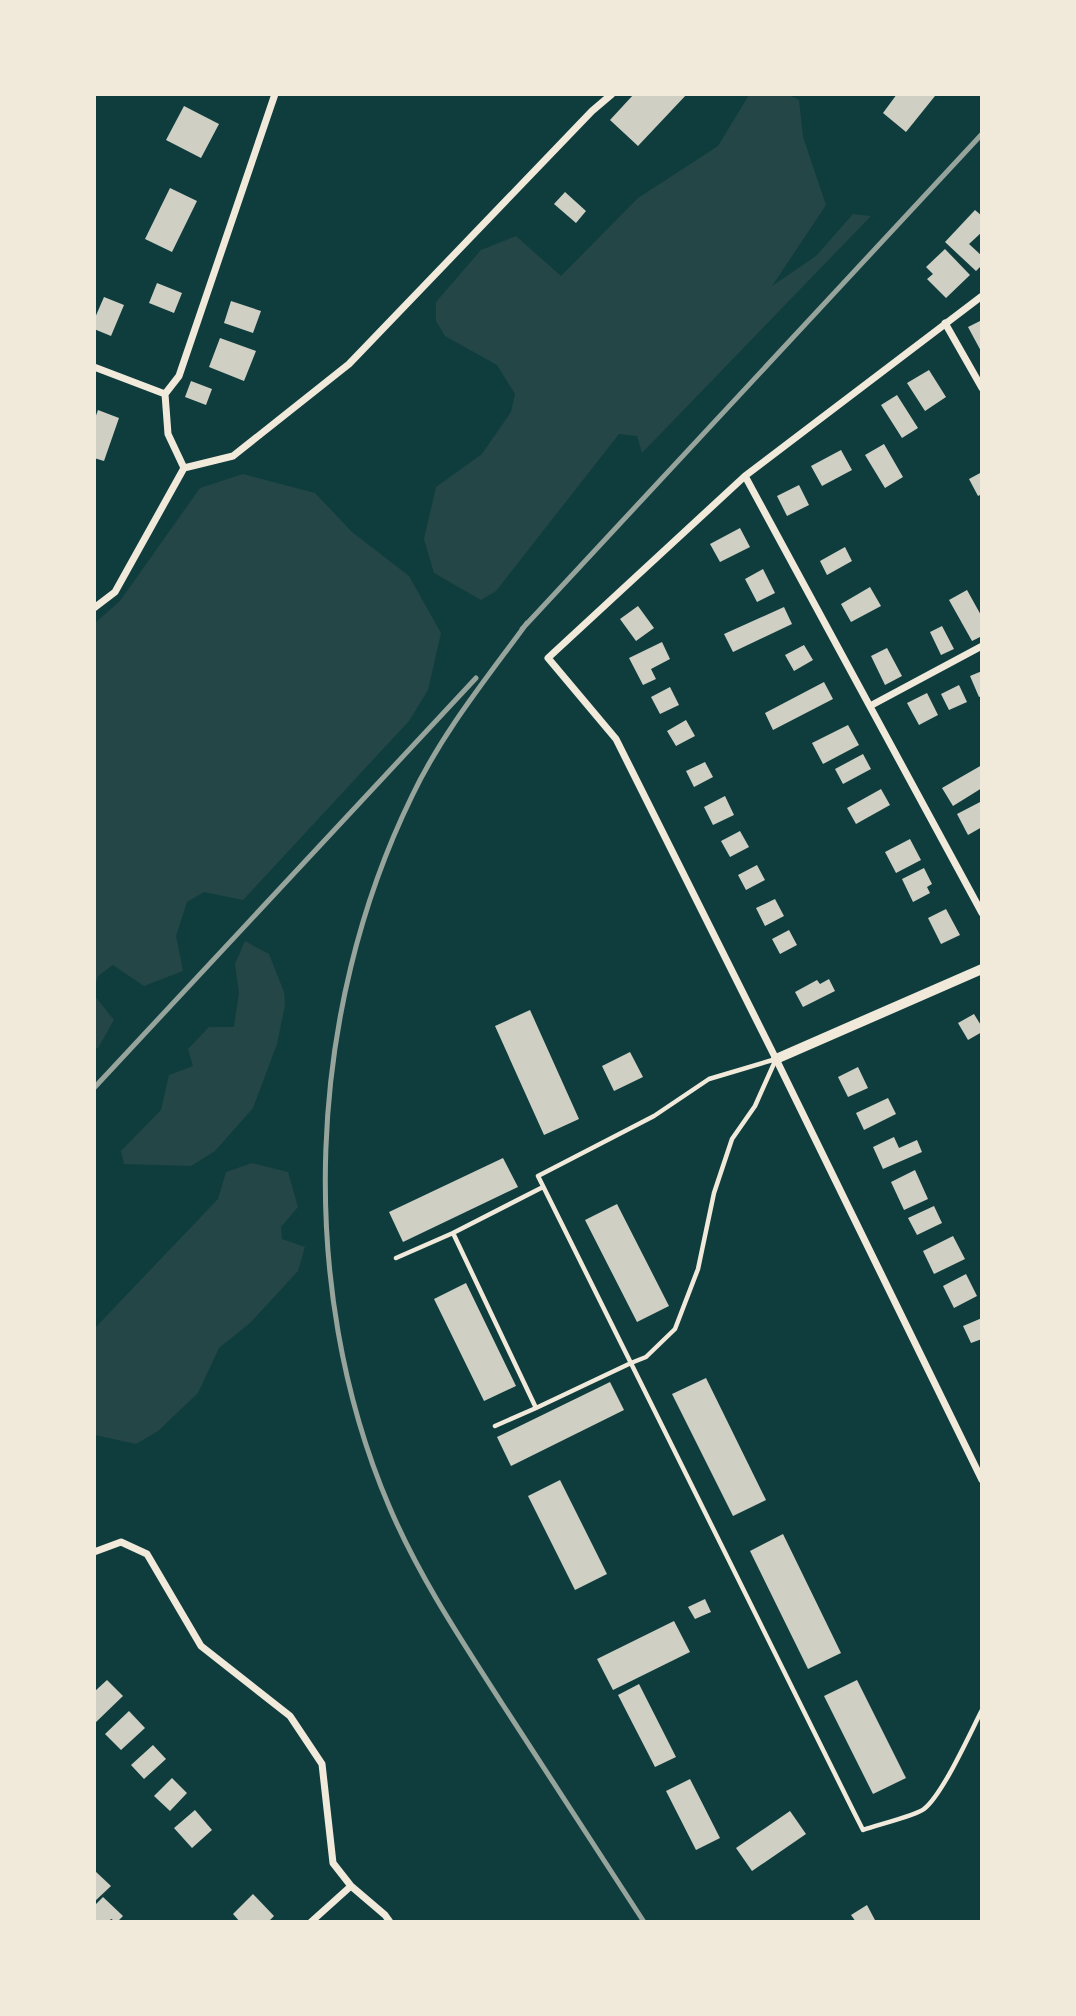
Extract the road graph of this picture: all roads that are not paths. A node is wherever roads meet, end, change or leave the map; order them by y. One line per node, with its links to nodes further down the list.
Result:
1 (275, 94): 7 (street)
2 (612, 94): 8 (street)
3 (982, 296): 4 (street)
4 (945, 323): 6 (street); 9 (street)
5 (94, 367): 7 (street)
6 (982, 388)
7 (166, 394): 8 (street)
8 (184, 468): 10 (street)
9 (745, 476): 12 (street); 15 (street)
10 (94, 608)
11 (982, 646): 12 (street)
12 (870, 706): 13 (street)
13 (982, 913)
14 (982, 969): 15 (street)
15 (776, 1059): 16 (lane); 19 (lane); 22 (street)
16 (544, 1187): 17 (lane); 19 (lane)
17 (453, 1233): 18 (lane); 20 (lane)
18 (396, 1258)
19 (631, 1363): 20 (lane); 24 (lane)
20 (536, 1408): 21 (lane)
21 (495, 1426)
22 (982, 1480)
23 (94, 1552): 25 (street)
24 (982, 1710)
25 (351, 1886): 26 (street); 27 (street)
26 (311, 1922)
27 (390, 1922)

